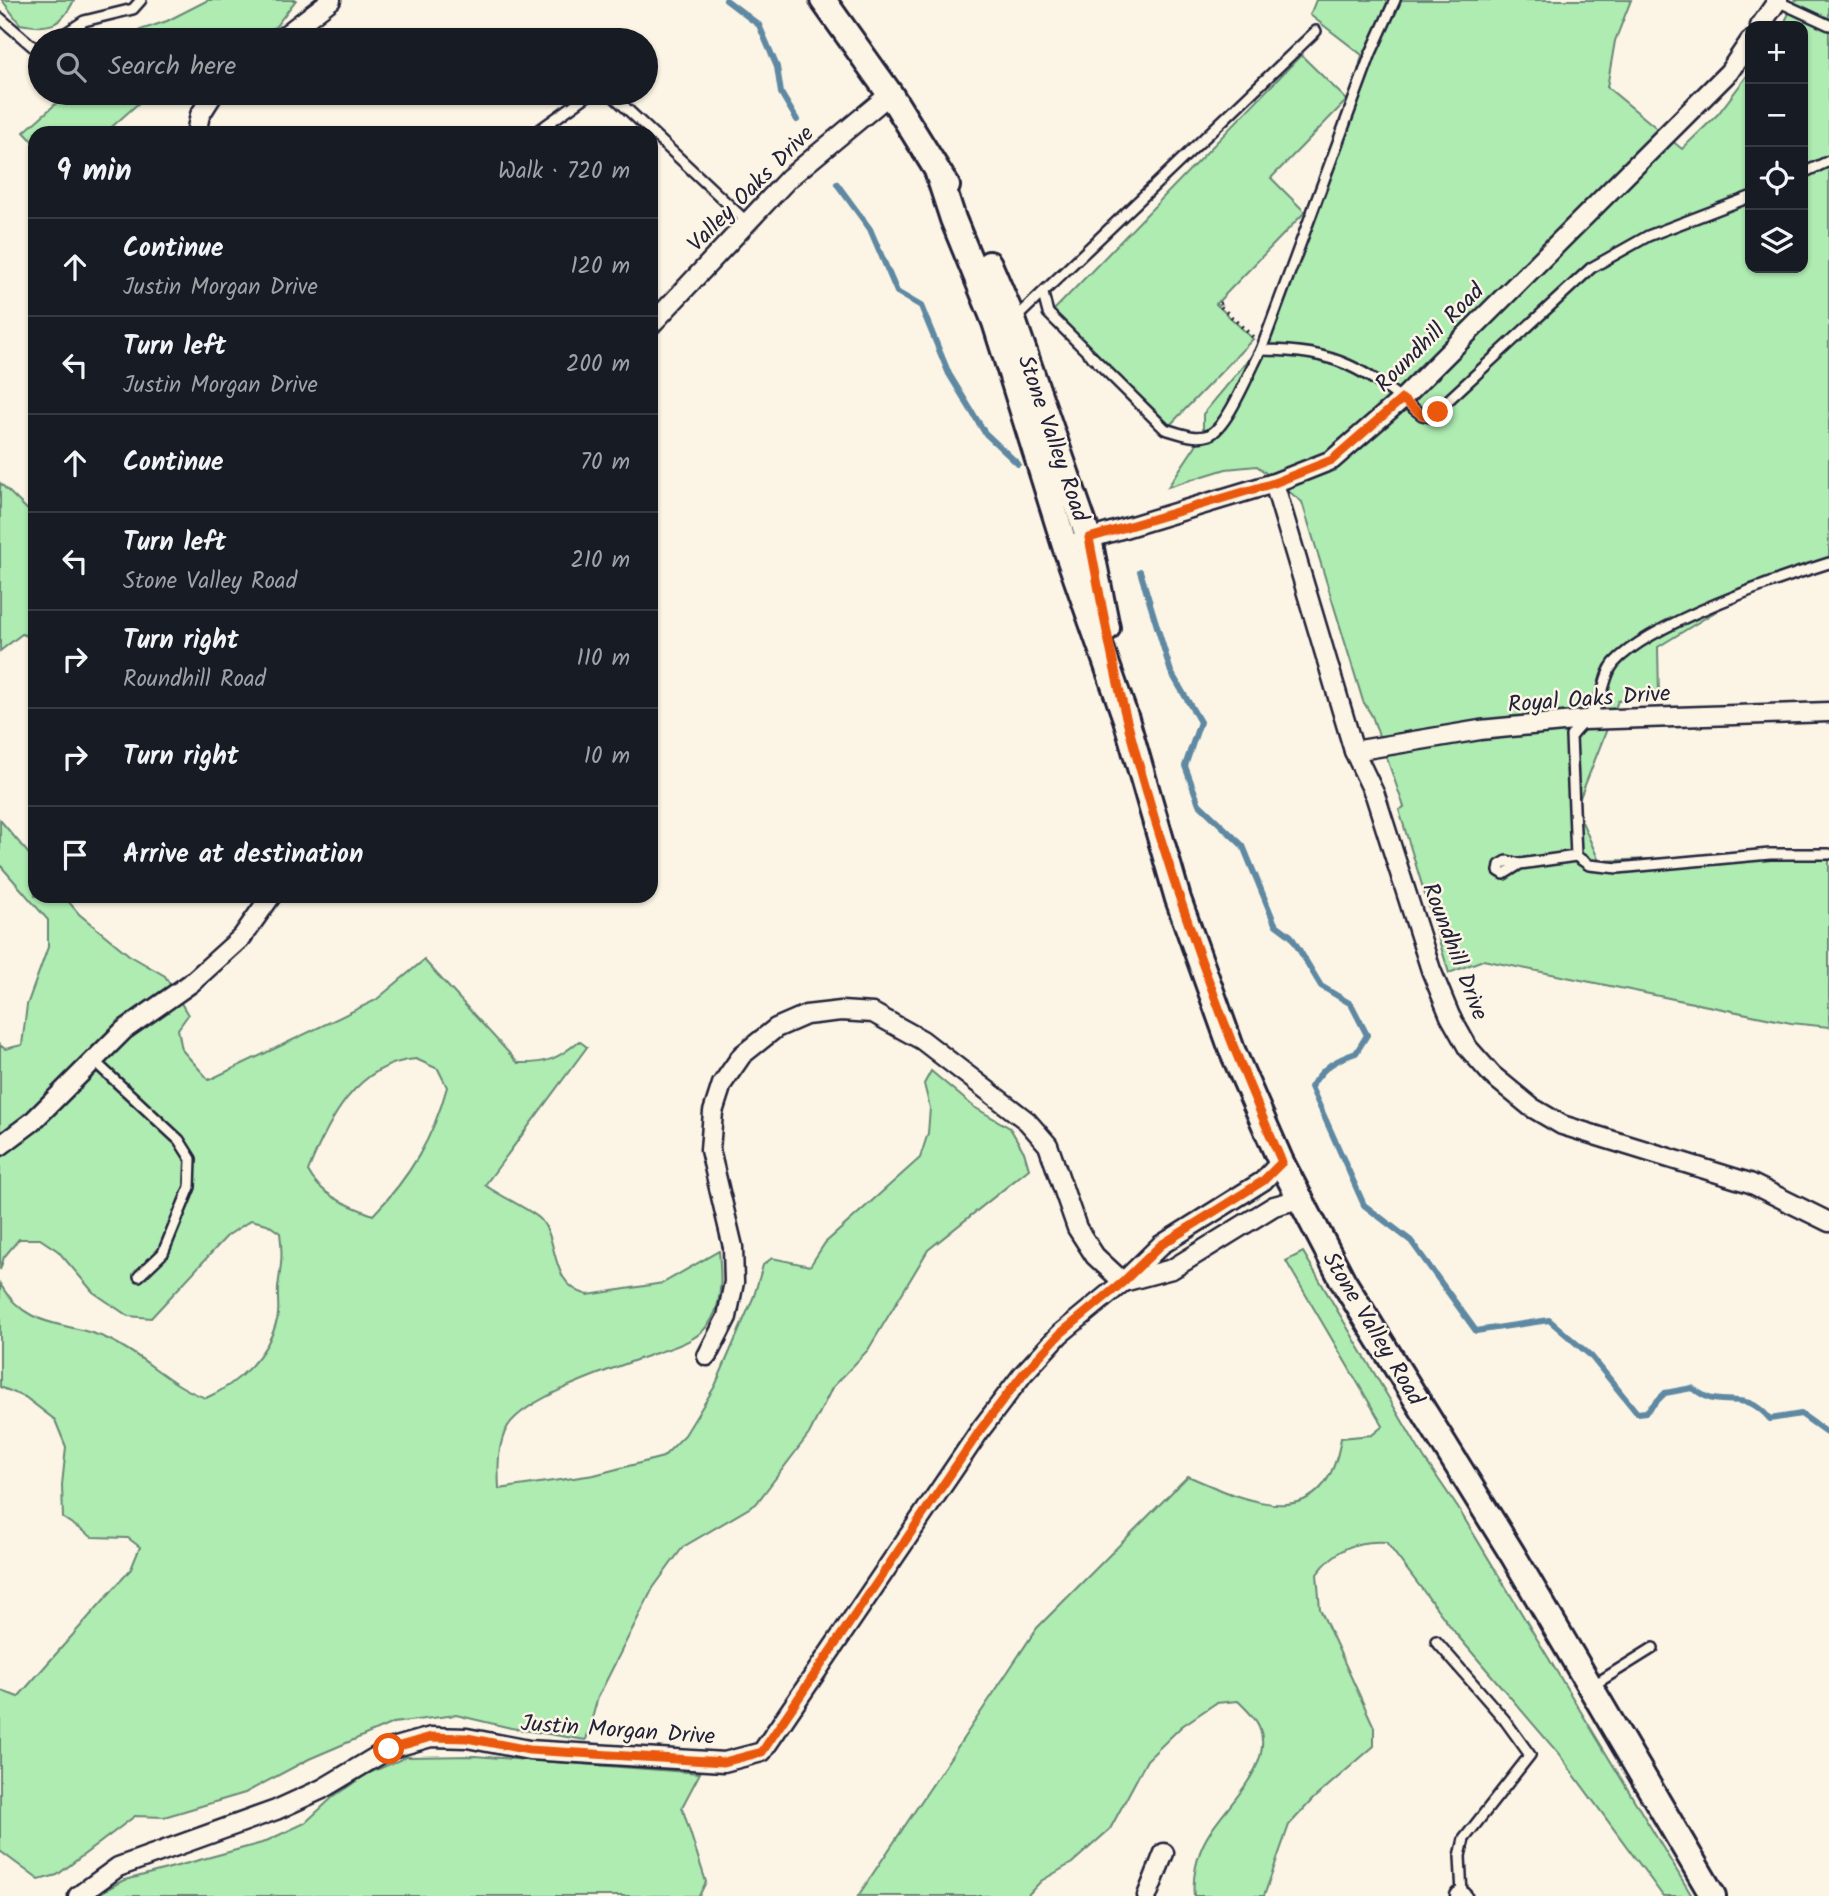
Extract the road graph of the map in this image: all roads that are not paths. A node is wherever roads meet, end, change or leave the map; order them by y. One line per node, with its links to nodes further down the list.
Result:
1 (141, 0): 9 (lane)
2 (331, 0): 10 (street)
3 (823, 0): 14 (street, Stone Valley Road)
4 (1395, 0): 30 (lane)
5 (1778, 1): 7 (street); 8 (lane)
6 (0, 18): 12 (lane)
7 (1764, 21)
8 (1829, 25)
9 (73, 28)
10 (295, 28)
11 (1316, 31): 27 (lane)
12 (28, 42)
13 (1745, 48): 31 (street, Roundhill Road)
14 (890, 94): 24 (street, Stone Valley Road); 26 (street, Valley Oaks Drive)
15 (206, 105): 18 (street)
16 (574, 105): 19 (lane)
17 (623, 105): 20 (lane)
18 (198, 126)
19 (545, 126)
20 (645, 126)
21 (658, 138): 26 (lane)
22 (1829, 160): 23 (lane)
23 (1808, 170)
24 (938, 173): 29 (street, Stone Valley Road); 34 (street, Stone Valley Road)
25 (1745, 200): 31 (lane)
26 (747, 222): 28 (street, Valley Oaks Drive)
27 (1043, 294): 29 (lane); 30 (lane)
28 (658, 317)
29 (1013, 320): 33 (street, Stone Valley Road)
30 (1262, 348): 31 (lane)
31 (1402, 399): 32 (street, Roundhill Road)
32 (1274, 483): 33 (street, Roundhill Road); 39 (street, Roundhill Drive)
33 (1089, 538): 34 (street, Roundhill Road); 37 (street, Stone Valley Road)
34 (1065, 546): 37 (street, Stone Valley Road)
35 (1829, 563): 38 (lane)
36 (1829, 712): 38 (street, Royal Oaks Drive)
37 (1126, 719): 46 (street, Stone Valley Road)
38 (1584, 720): 39 (street, Royal Oaks Drive); 41 (lane)
39 (1354, 751): 48 (street, Roundhill Drive)
40 (1829, 854): 41 (lane)
41 (1576, 856): 42 (lane)
42 (1520, 864)
43 (266, 903): 44 (street)
44 (93, 1060): 45 (street); 49 (lane)
45 (0, 1146)
46 (1282, 1162): 47 (street, Stone Valley Road); 50 (street, Justin Morgan Drive)
47 (1300, 1199): 50 (street); 54 (street, Stone Valley Road)
48 (1829, 1222)
49 (139, 1276)
50 (1123, 1282): 51 (street); 56 (street, Justin Morgan Drive)
51 (706, 1356)
52 (1436, 1641): 58 (lane)
53 (1653, 1648): 54 (lane)
54 (1590, 1687): 59 (street, Stone Valley Road)
55 (1164, 1853): 57 (street)
56 (78, 1896)
57 (1147, 1896)
58 (1461, 1896)
59 (1713, 1896)

